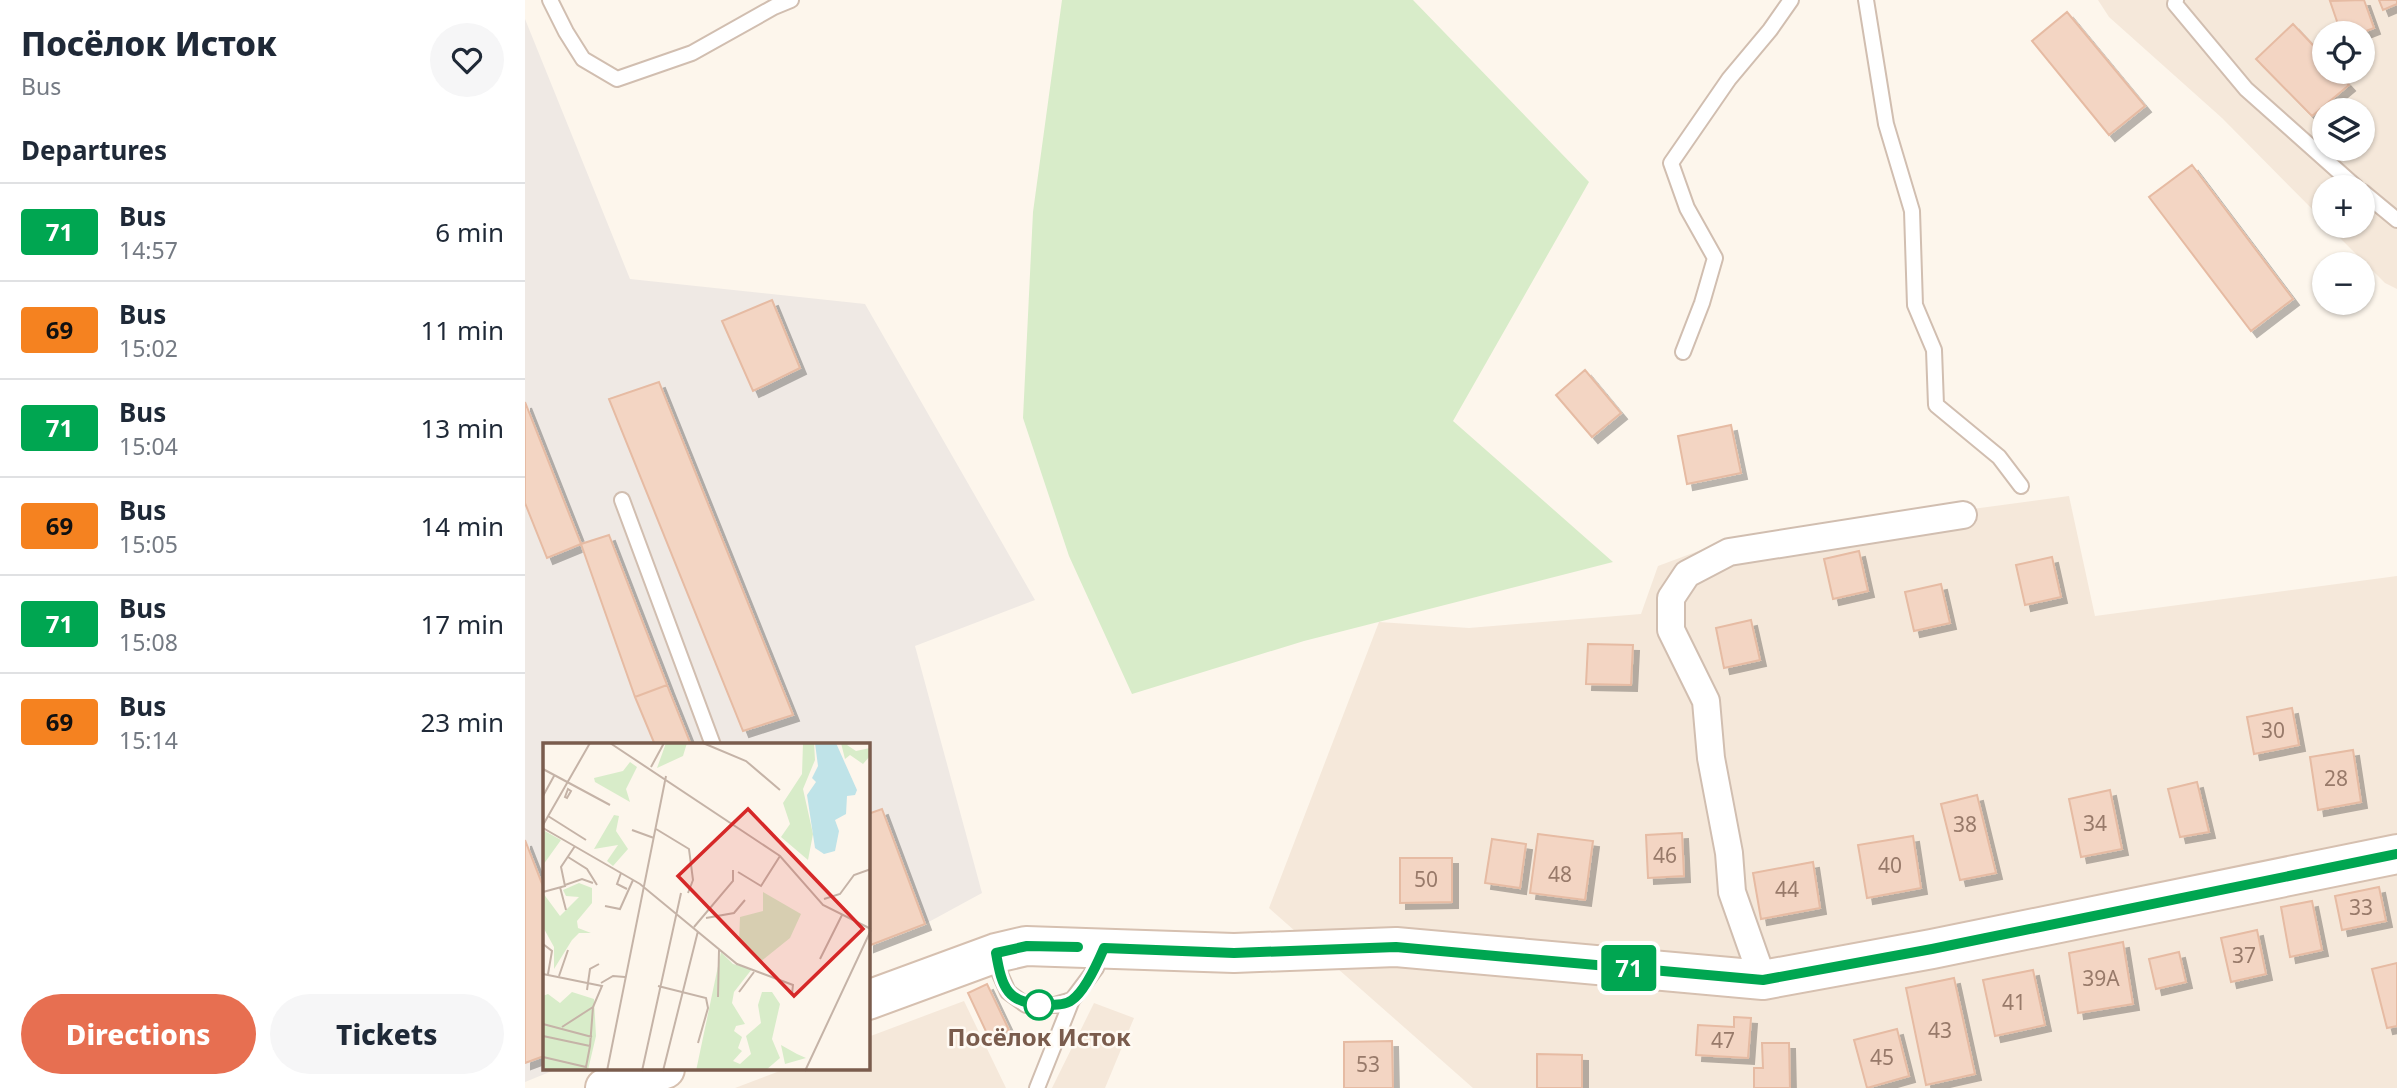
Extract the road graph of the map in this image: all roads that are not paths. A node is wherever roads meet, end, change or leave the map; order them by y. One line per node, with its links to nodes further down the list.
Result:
1 (550, 0): 2 (lane)
2 (791, 0)
3 (1791, 0): 9 (lane)
4 (1866, 0): 10 (lane)
5 (2176, 0): 6 (lane)
6 (2343, 175)
7 (2375, 202): 8 (lane)
8 (2397, 220)
9 (1683, 352)
10 (2021, 486)
11 (622, 500): 13 (lane)
12 (1963, 515): 17 (street)
13 (712, 743)
14 (2397, 854): 17 (street)
15 (1104, 948): 16 (street); 17 (street); 19 (lane)
16 (996, 953): 18 (street); 19 (lane)
17 (1763, 980)
18 (870, 999)
19 (1072, 1000): 22 (lane)
20 (661, 1070): 21 (street)
21 (605, 1088)
22 (1037, 1088)

